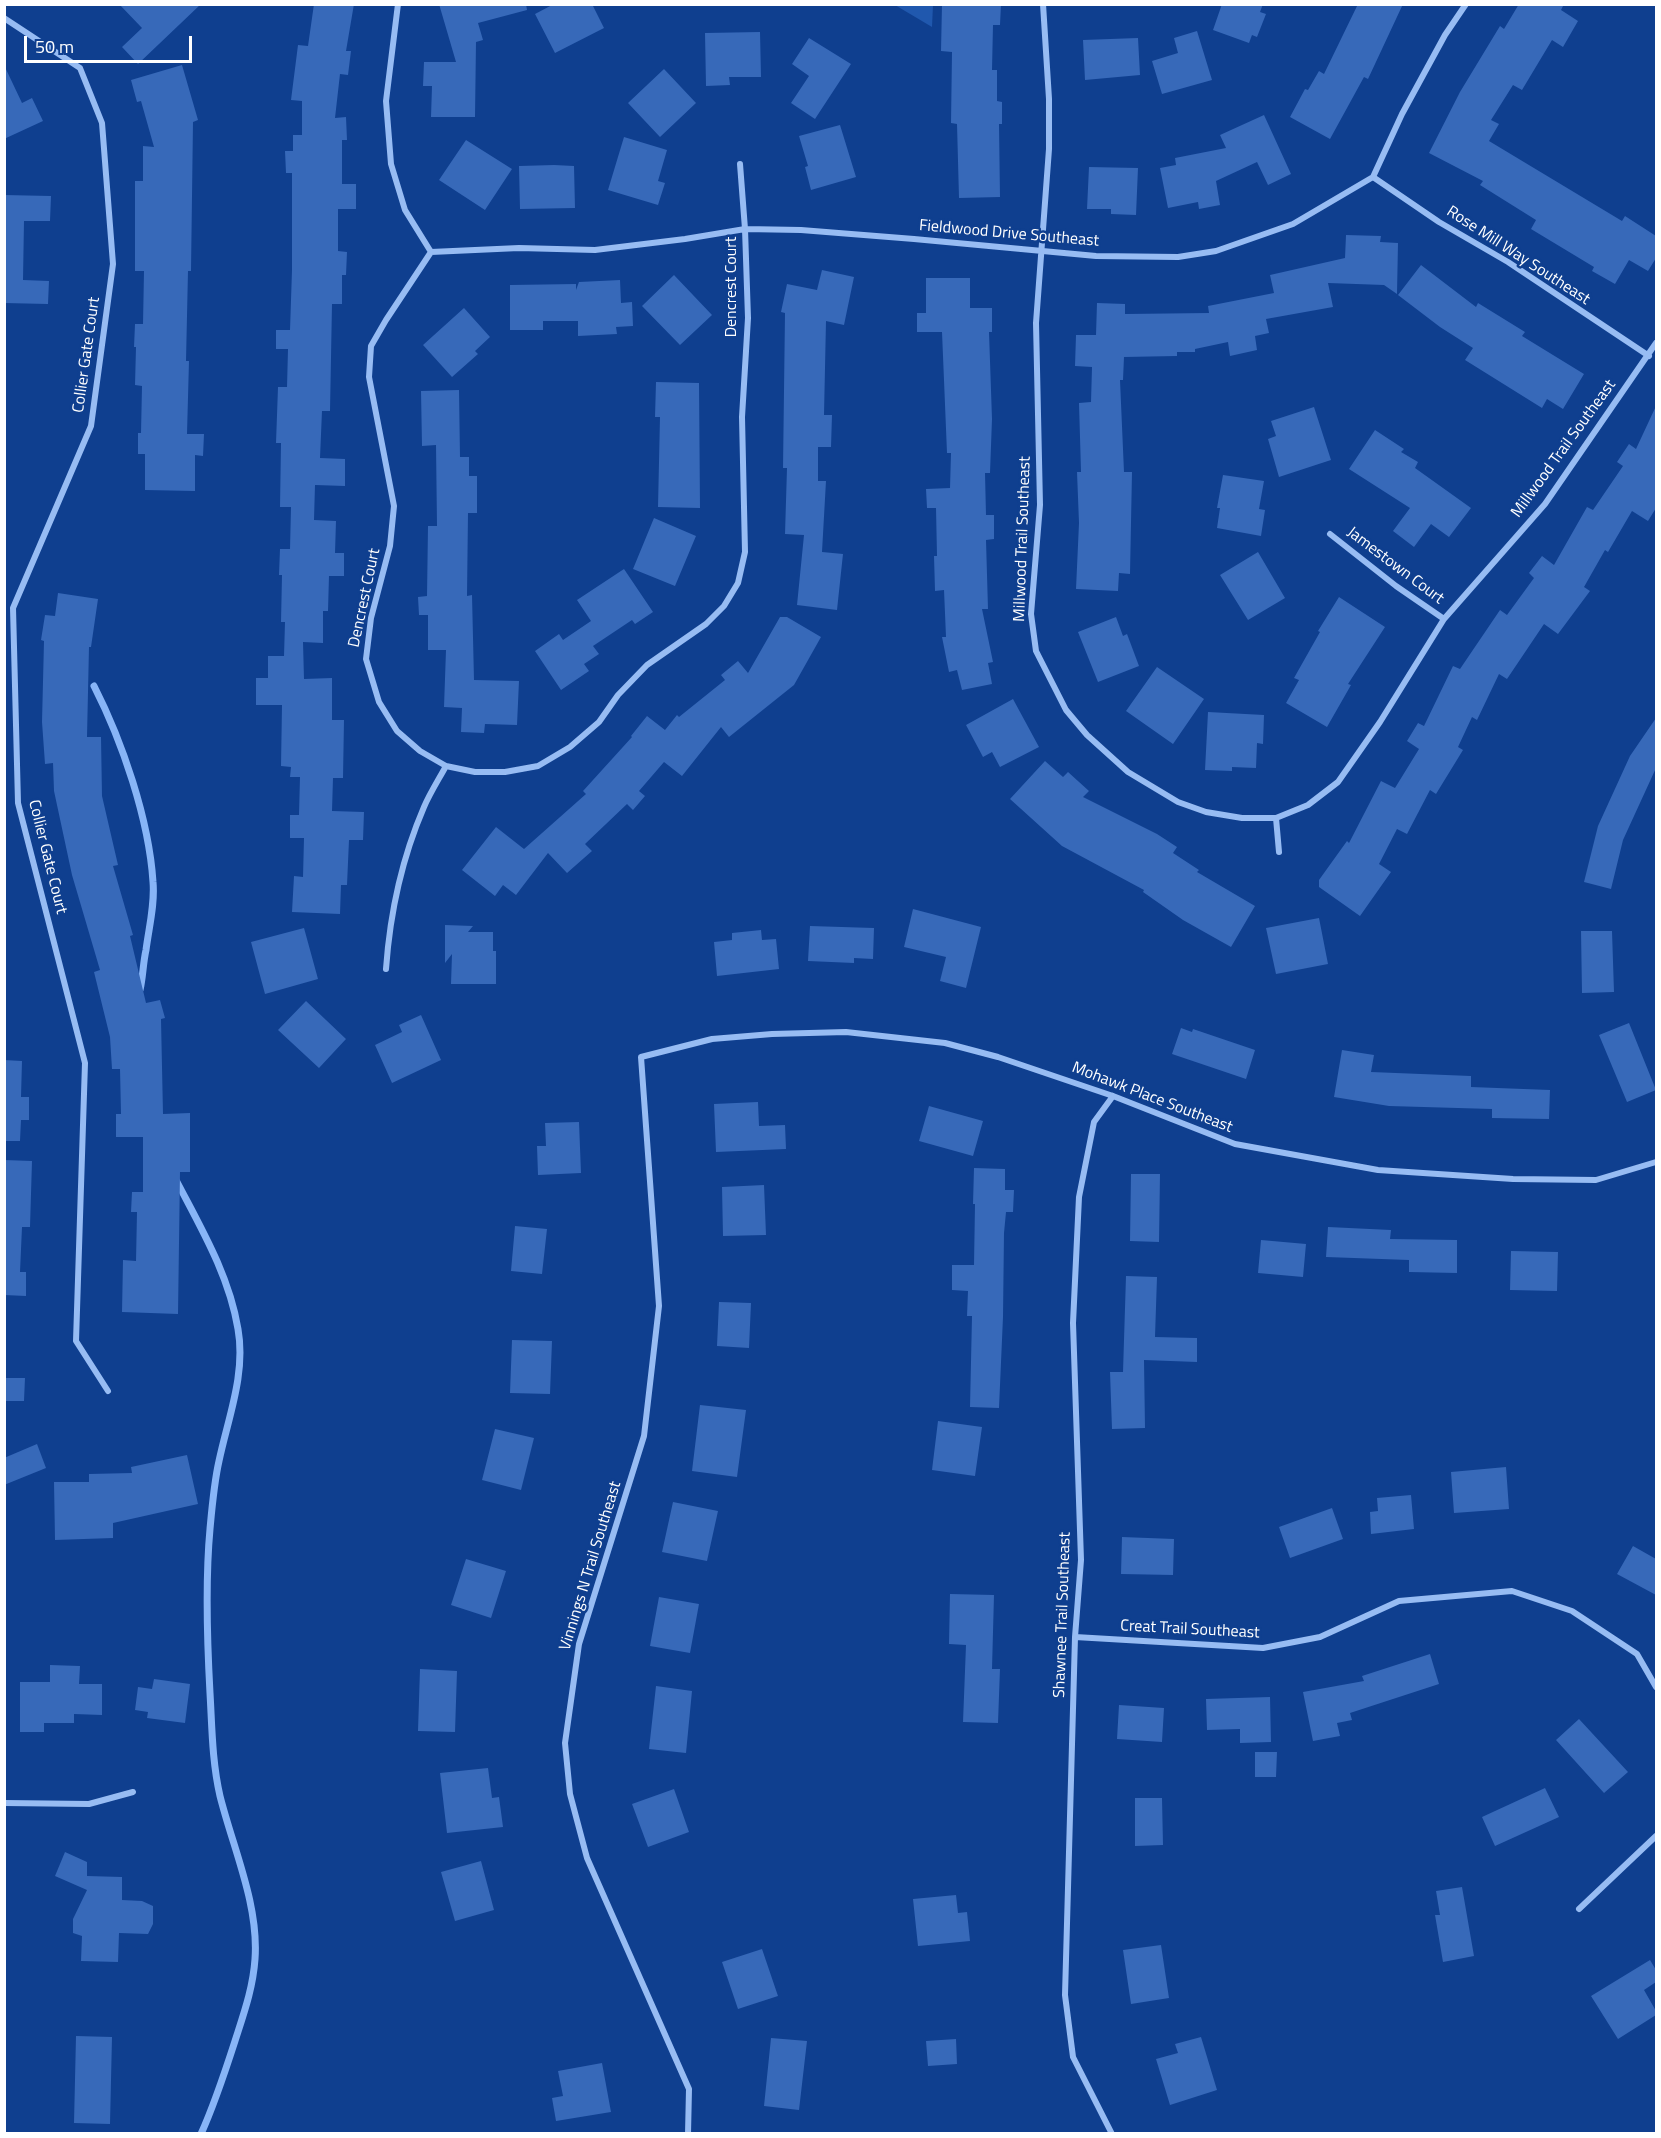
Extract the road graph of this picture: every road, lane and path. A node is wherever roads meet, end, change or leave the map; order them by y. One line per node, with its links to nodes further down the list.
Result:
1 (398, 4): 9 (street)
2 (1043, 4): 8 (street, Millwood Trail Southeast)
3 (1466, 4): 6 (street)
4 (4, 18): 21 (street, Collier Gate Court)
5 (740, 164): 7 (street, Dencrest Court)
6 (1373, 177): 8 (street, Fieldwood Drive Southeast); 11 (street, Rose Mill Way Southeast)
7 (746, 229): 8 (street, Fieldwood Drive Southeast); 9 (street, Fieldwood Drive Southeast); 14 (street, Dencrest Court)
8 (1042, 250): 15 (street, Millwood Trail Southeast)
9 (431, 252): 14 (street, Dencrest Court)
10 (1656, 343): 11 (street, Millwood Trail Southeast)
11 (1649, 356): 13 (street, Millwood Trail Southeast)
12 (1330, 534): 13 (street, Jamestown Court)
13 (1444, 619): 15 (street, Millwood Trail Southeast)
14 (446, 766): 17 (street)
15 (1276, 818): 16 (street)
16 (1279, 852)
17 (386, 969)
18 (641, 1057): 19 (street, Mohawk Place Southeast); 28 (street, Vinnings N Trail Southeast)
19 (1113, 1096): 20 (street, Mohawk Place Southeast); 22 (street, Shawnee Trail Southeast)
20 (1656, 1162)
21 (108, 1391)
22 (1075, 1637): 23 (street, Creat Trail Southeast); 29 (street, Shawnee Trail Southeast)
23 (1656, 1687)
24 (133, 1792): 25 (street)
25 (4, 1803)
26 (1656, 1836): 27 (street)
27 (1579, 1910)
28 (688, 2133)
29 (1112, 2133)

